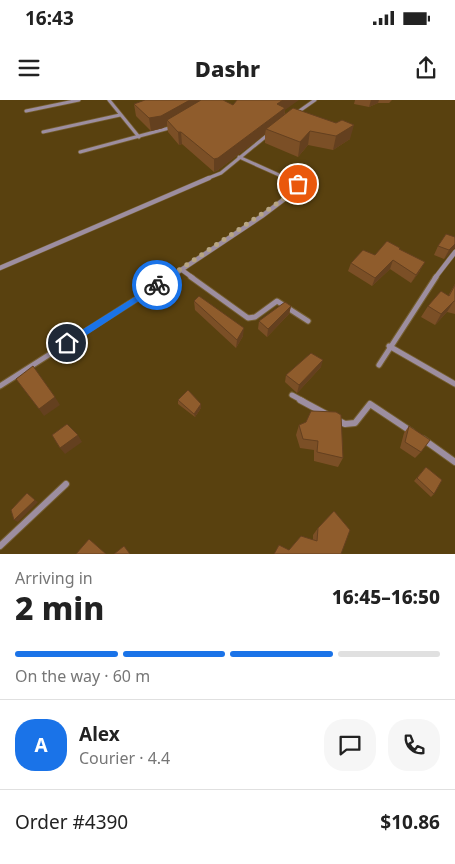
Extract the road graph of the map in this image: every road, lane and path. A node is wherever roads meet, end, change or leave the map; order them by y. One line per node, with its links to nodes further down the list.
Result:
1 (79, 100): 4 (street)
2 (109, 100): 5 (street)
3 (315, 100): 6 (street)
4 (26, 111)
5 (120, 115): 9 (street); 10 (street)
6 (291, 117)
7 (178, 125): 10 (street)
8 (278, 127): 12 (street)
9 (43, 132)
10 (139, 137): 11 (street)
11 (80, 152)
12 (240, 157): 14 (street); 15 (street)
13 (455, 252): 17 (street)
14 (0, 268)
15 (182, 270): 16 (street); 20 (street)
16 (308, 321)
17 (390, 346): 18 (street); 19 (street)
18 (380, 366)
19 (455, 384)
20 (0, 386)
21 (292, 395): 22 (street)
22 (455, 462)
23 (66, 484): 24 (street)
24 (0, 546)

